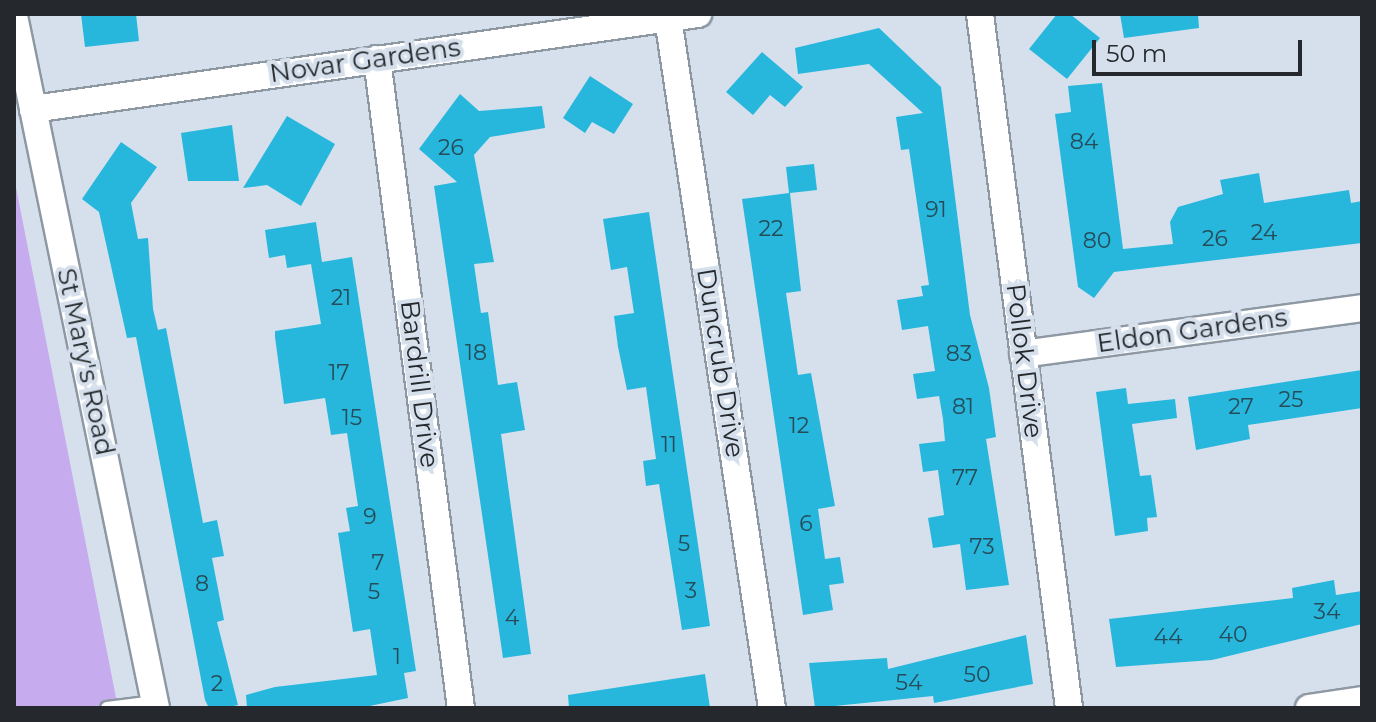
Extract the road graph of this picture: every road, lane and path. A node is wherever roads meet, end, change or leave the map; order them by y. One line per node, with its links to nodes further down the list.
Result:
1 (698, 14): 4 (street, Novar Gardens)
2 (980, 14): 8 (street, Pollok Drive)
3 (14, 16): 6 (street, St Mary's Road)
4 (668, 18): 5 (street, Novar Gardens); 13 (street, Duncrub Drive)
5 (377, 59): 6 (street, Novar Gardens); 12 (street, Bardrill Drive)
6 (33, 109): 10 (street, St Mary's Road)
7 (1362, 308): 8 (street, Eldon Gardens)
8 (1023, 354): 14 (street, Pollok Drive)
9 (1362, 700): 15 (street)
10 (155, 705): 11 (lane)
11 (107, 708)
12 (461, 708)
13 (772, 708)
14 (1069, 708)
15 (1309, 708)

